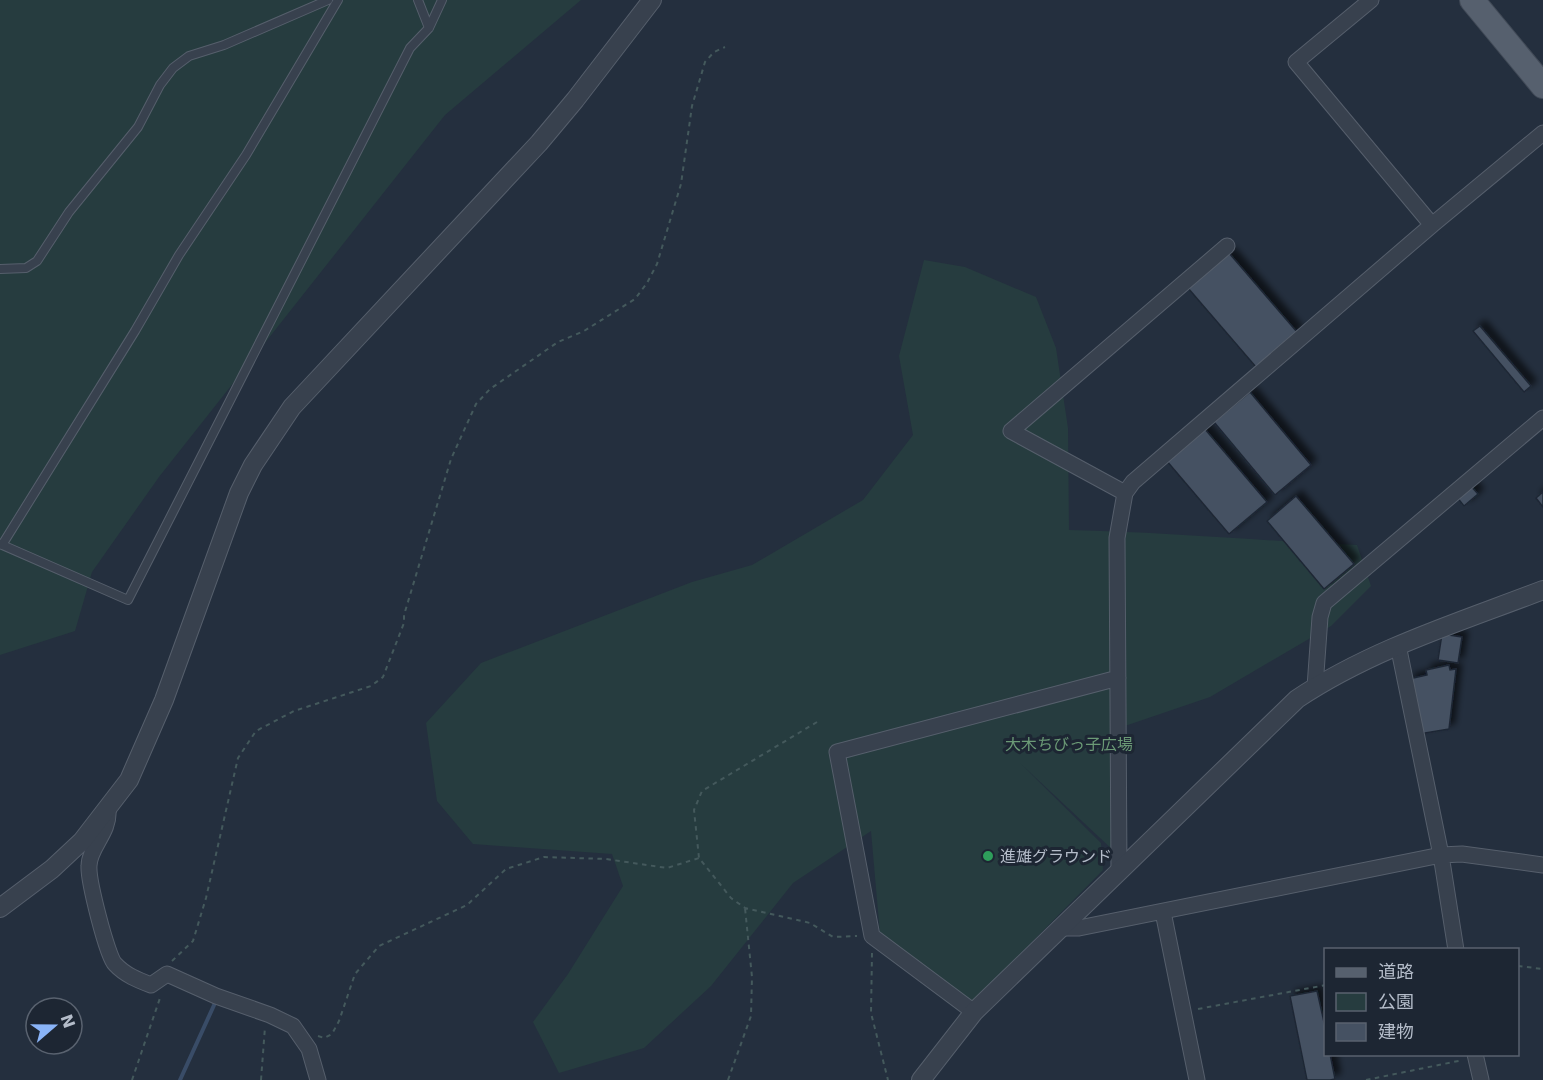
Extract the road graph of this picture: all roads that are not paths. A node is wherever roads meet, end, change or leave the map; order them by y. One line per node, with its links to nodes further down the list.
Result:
1 (328, 0): 13 (lane)
2 (338, 0): 16 (lane)
3 (418, 0): 8 (lane)
4 (442, 0): 8 (lane)
5 (652, 0): 21 (street)
6 (1371, 0): 11 (street)
7 (1472, 0): 9 (main road)
8 (429, 28): 16 (lane)
9 (1543, 86)
10 (1543, 134): 11 (street)
11 (1432, 225): 15 (street)
12 (1227, 246): 15 (street)
13 (0, 269)
14 (1543, 418): 20 (street)
15 (1125, 493): 19 (street)
16 (1, 544)
17 (1543, 590): 18 (street)
18 (1398, 645): 20 (street); 22 (street)
19 (1118, 678): 24 (street); 29 (street)
20 (1315, 687): 24 (street)
21 (108, 810): 25 (street); 31 (street)
22 (1441, 855): 23 (street); 26 (street); 28 (street)
23 (1543, 865)
24 (1119, 870): 27 (street)
25 (0, 908)
26 (1163, 912): 27 (street); 33 (street)
27 (1059, 928): 29 (street)
28 (1456, 948)
29 (974, 1012): 32 (street)
30 (1476, 1056): 34 (street)
31 (318, 1080)
32 (921, 1080)
33 (1197, 1080)
34 (1481, 1080)

